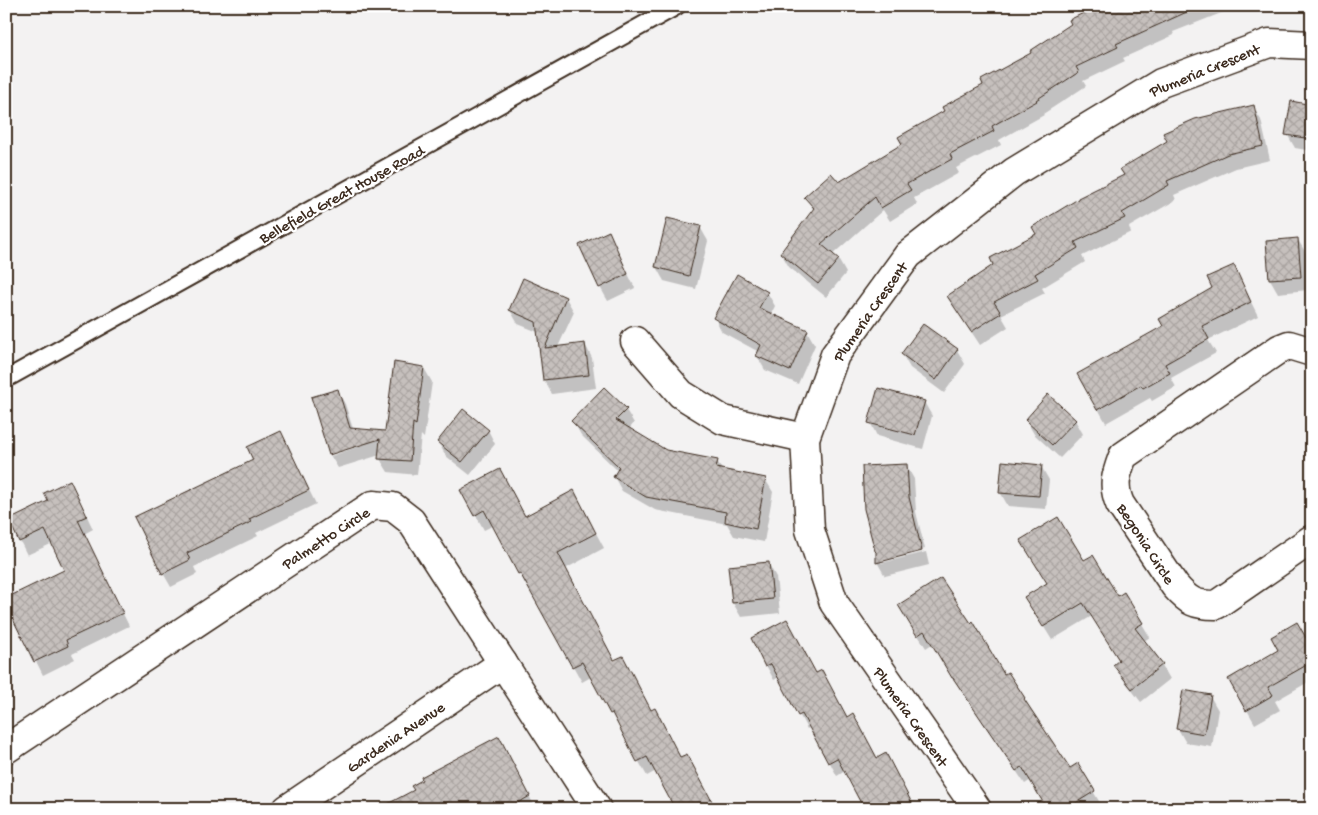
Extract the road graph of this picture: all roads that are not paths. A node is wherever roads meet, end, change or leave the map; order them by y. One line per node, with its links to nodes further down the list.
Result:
1 (677, 6): 5 (lane, Bellefield Great House Road)
2 (1312, 45): 6 (street, Plumeria Crescent)
3 (635, 341): 6 (street)
4 (1312, 352): 7 (street, Begonia Circle)
5 (6, 380)
6 (806, 438): 12 (street, Plumeria Crescent)
7 (1308, 551)
8 (503, 664): 9 (street, Palmetto Circle); 10 (street, Gardenia Avenue); 11 (street, Palmetto Circle)
9 (6, 749)
10 (287, 809)
11 (597, 809)
12 (976, 809)

